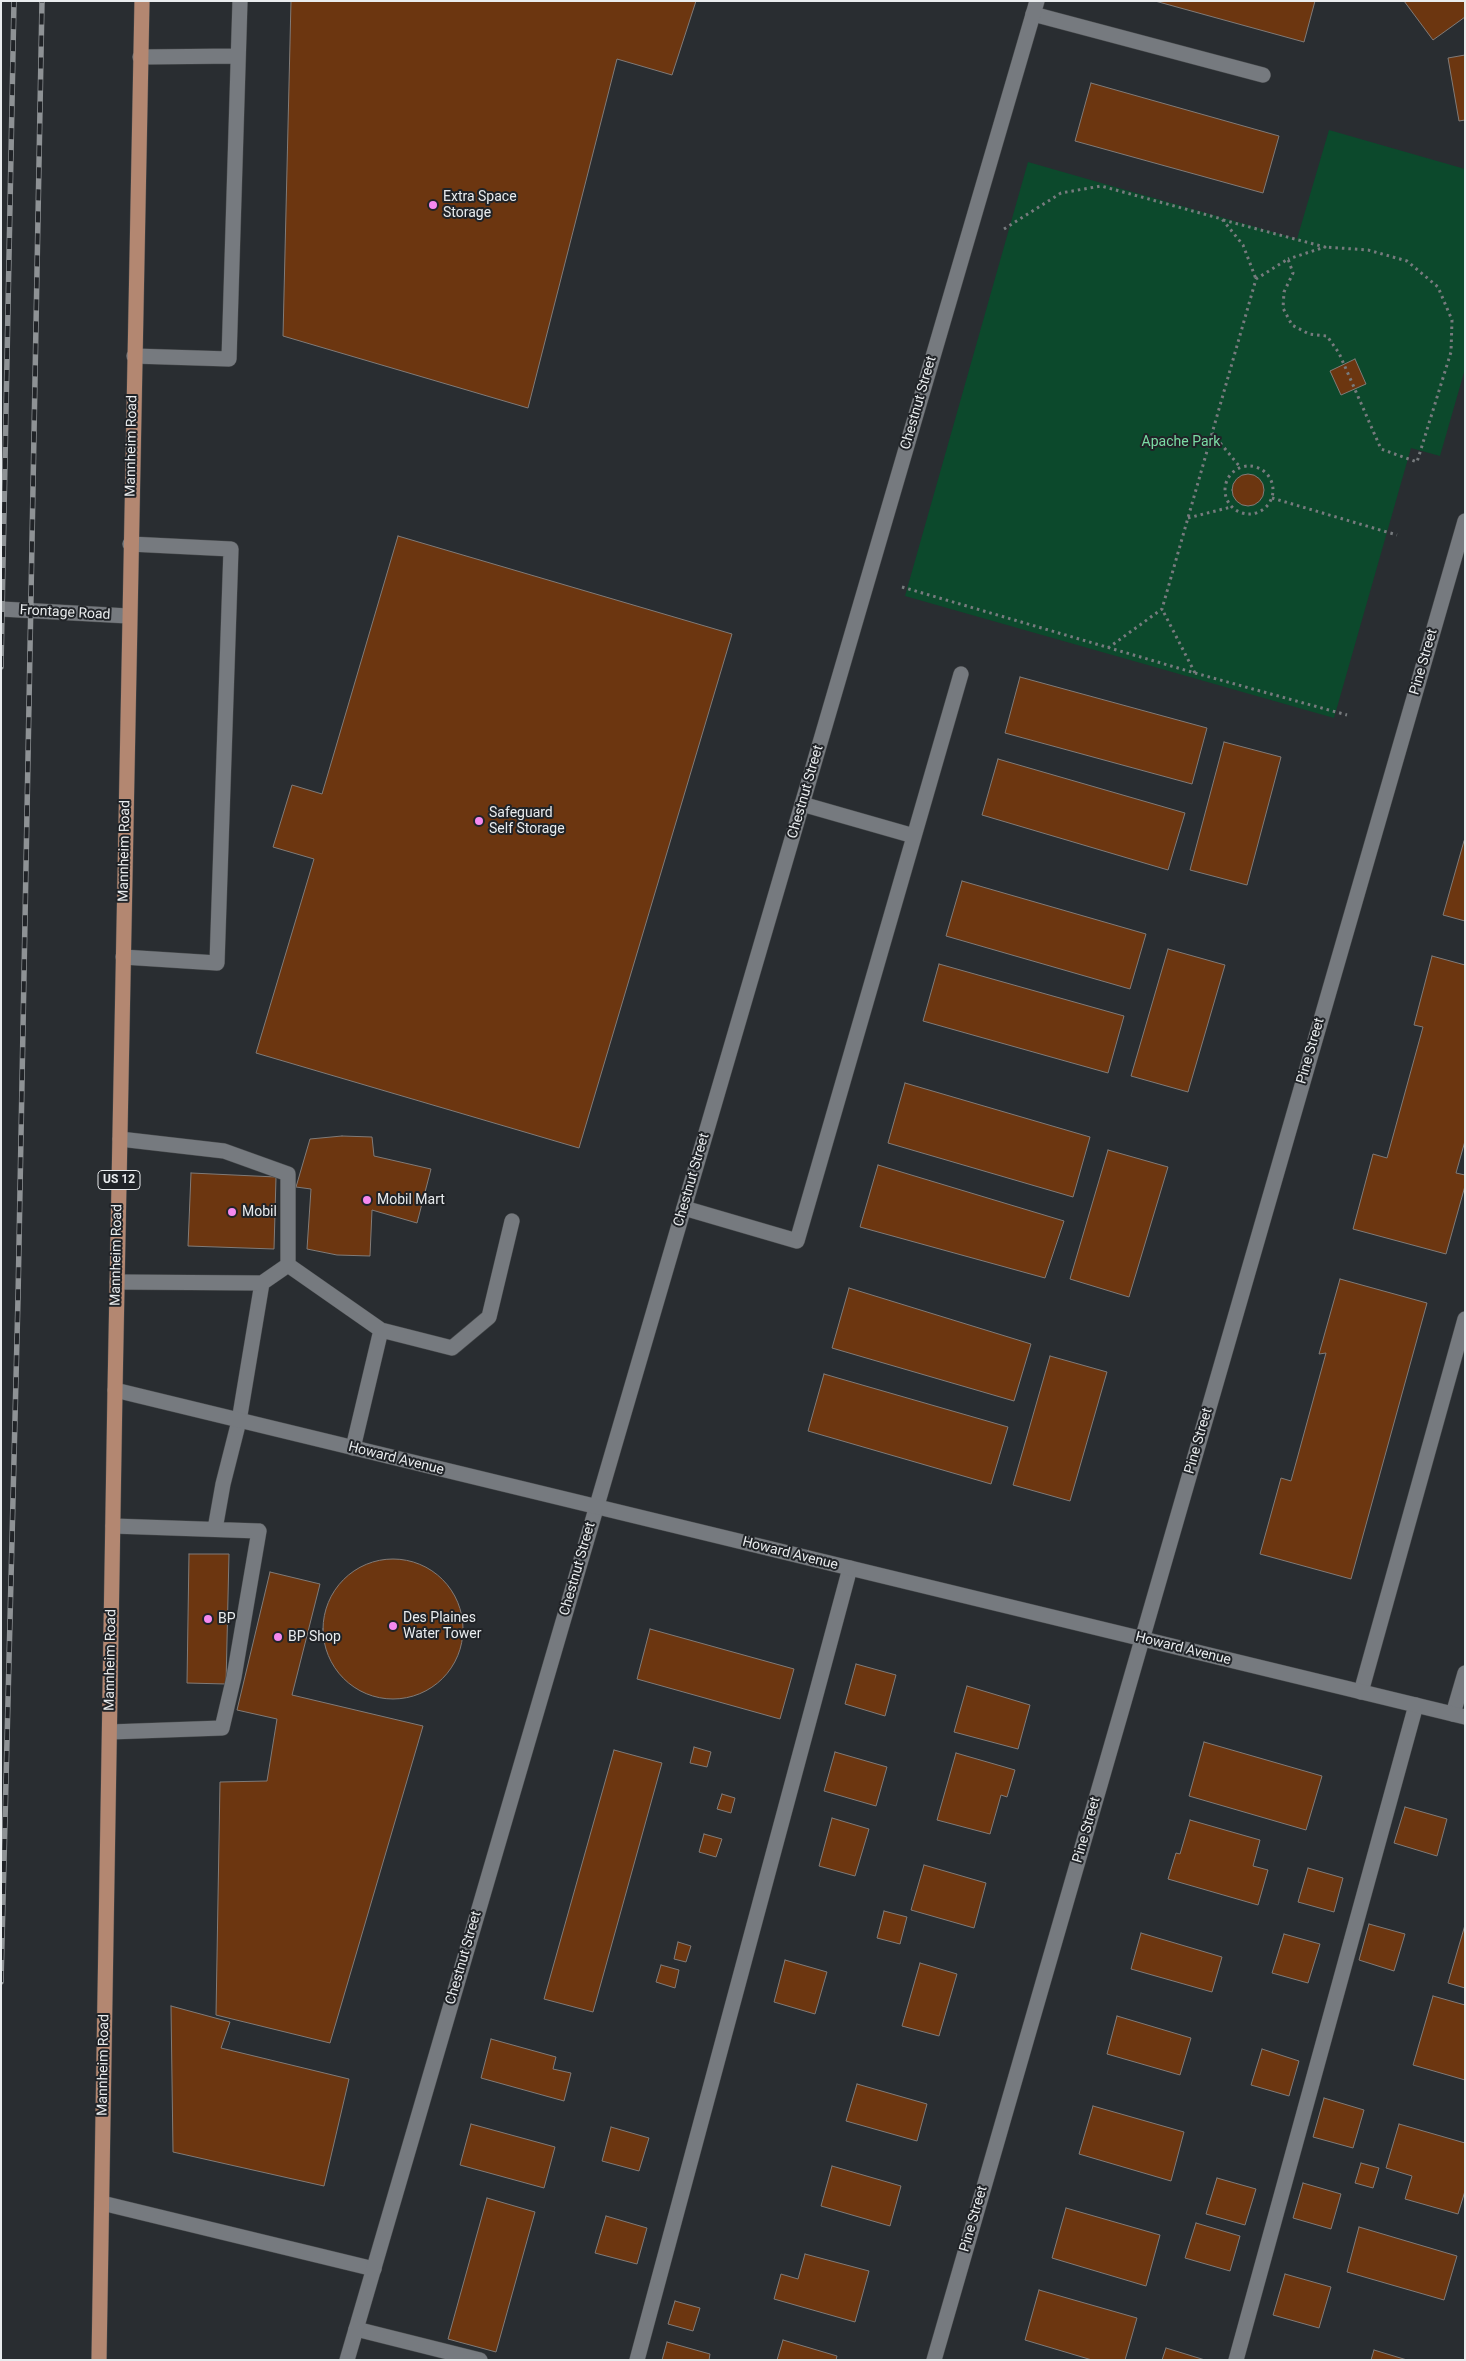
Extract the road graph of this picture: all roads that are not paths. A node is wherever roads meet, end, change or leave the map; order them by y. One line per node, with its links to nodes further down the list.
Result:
1 (142, 1): 5 (main road, Mannheim Road / US 12)
2 (240, 1): 4 (street)
3 (1035, 8): 6 (street); 13 (street, Chestnut Street)
4 (238, 56): 5 (street); 7 (street)
5 (140, 57): 7 (main road, Mannheim Road / US 12)
6 (1263, 75)
7 (134, 356): 9 (main road, Mannheim Road / US 12)
8 (1465, 521): 31 (street, Pine Street)
9 (130, 544): 11 (main road, Mannheim Road / US 12); 15 (street)
10 (1, 609): 11 (street, Frontage Road)
11 (128, 616): 15 (main road, Mannheim Road / US 12)
12 (961, 674): 14 (street)
13 (802, 804): 14 (street); 17 (street, Chestnut Street)
14 (914, 836): 17 (street)
15 (123, 957): 16 (main road, Mannheim Road / US 12)
16 (120, 1139): 19 (street); 20 (main road, Mannheim Road / US 12)
17 (684, 1208): 27 (street, Chestnut Street)
18 (512, 1221): 23 (street)
19 (288, 1265): 21 (street); 23 (street)
20 (117, 1282): 21 (street); 24 (main road, Mannheim Road / US 12)
21 (262, 1284): 25 (street)
22 (1465, 1319): 33 (street)
23 (381, 1330): 26 (street)
24 (115, 1390): 25 (street, Howard Avenue); 28 (main road, Mannheim Road / US 12)
25 (239, 1421): 26 (street, Howard Avenue); 29 (street)
26 (353, 1448): 27 (street, Howard Avenue)
27 (596, 1507): 30 (street, Howard Avenue); 38 (street, Chestnut Street)
28 (113, 1526): 29 (street); 36 (main road, Mannheim Road / US 12)
29 (215, 1529): 36 (street)
30 (850, 1568): 31 (street, Howard Avenue); 43 (street)
31 (1142, 1639): 33 (street, Howard Avenue); 44 (street, Pine Street)
32 (1465, 1674): 35 (street)
33 (1361, 1692): 34 (street, Howard Avenue)
34 (1416, 1705): 35 (street, Howard Avenue); 45 (street)
35 (1459, 1715)
36 (110, 1732): 37 (main road, Mannheim Road / US 12)
37 (102, 2203): 38 (street); 40 (main road, Mannheim Road / US 12)
38 (374, 2269): 39 (street, Chestnut Street)
39 (356, 2329): 41 (street, Chestnut Street); 42 (street)
40 (99, 2360)
41 (347, 2360)
42 (480, 2360)
43 (637, 2360)
44 (934, 2360)
45 (1236, 2360)

